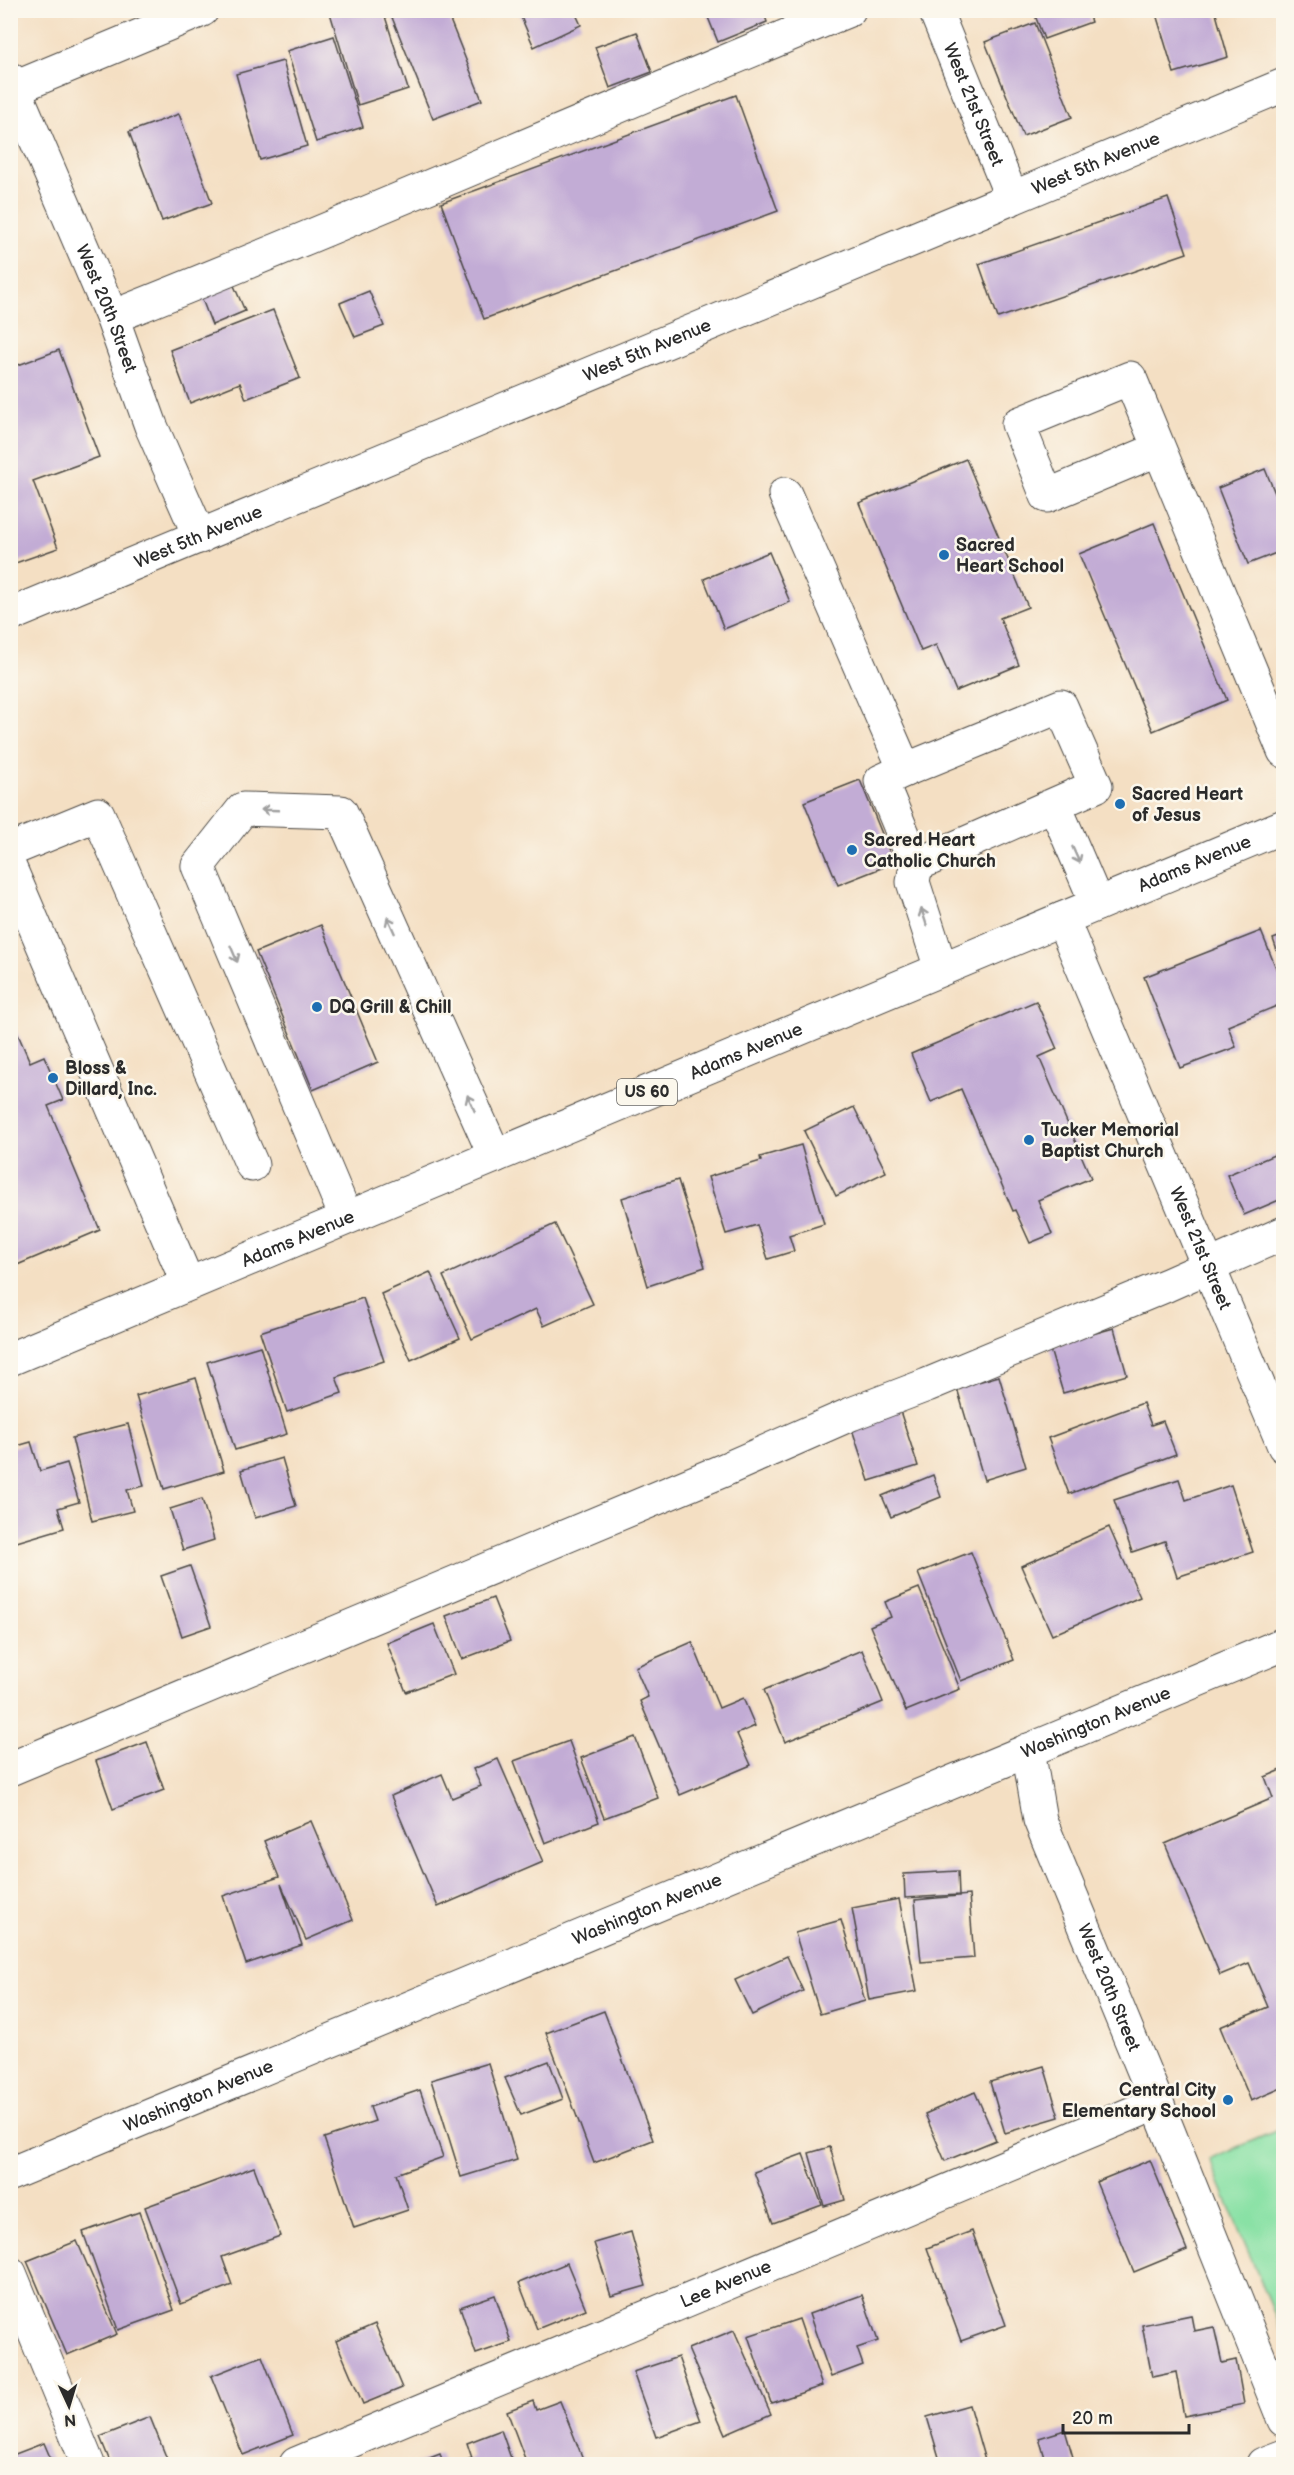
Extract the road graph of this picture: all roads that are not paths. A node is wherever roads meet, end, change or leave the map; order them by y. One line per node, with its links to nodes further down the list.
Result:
1 (202, 10): 4 (street)
2 (849, 10): 7 (street)
3 (935, 10): 6 (street, West 21st Street)
4 (12, 86): 7 (street, West 20th Street)
5 (1284, 86): 6 (street, West 5th Avenue)
6 (1012, 198): 10 (street, West 5th Avenue)
7 (112, 317): 10 (street, West 20th Street)
8 (1159, 449): 12 (street)
9 (785, 494): 13 (street)
10 (200, 537): 11 (street, West 5th Avenue)
11 (10, 615)
12 (1284, 751)
13 (905, 770): 14 (street); 17 (street)
14 (1055, 806): 17 (street); 19 (street, one-way to 19)
15 (1284, 826): 19 (street, Adams Avenue / US 60)
16 (10, 850): 23 (street)
17 (916, 865): 21 (street, one-way to 17)
18 (10, 868): 27 (street)
19 (1097, 904): 20 (street, Adams Avenue / US 60)
20 (1062, 919): 21 (street, Adams Avenue / US 60); 26 (street, West 21st Street)
21 (941, 969): 22 (street, Adams Avenue / US 60)
22 (495, 1156): 24 (street, Adams Avenue / US 60); 24 (street, one-way to 24)
23 (252, 1165)
24 (346, 1217): 27 (street, Adams Avenue / US 60)
25 (1284, 1233): 26 (street)
26 (1209, 1268): 29 (street, West 21st Street); 32 (street)
27 (188, 1284): 28 (street, Adams Avenue / US 60)
28 (10, 1359)
29 (1284, 1446)
30 (1284, 1644): 31 (street, Washington Avenue)
31 (1028, 1750): 33 (street, West 20th Street); 34 (street, Washington Avenue)
32 (10, 1770)
33 (1157, 2103): 36 (street, West 20th Street); 39 (street, Lee Avenue)
34 (10, 2174)
35 (10, 2273): 38 (street)
36 (1284, 2420)
37 (1284, 2456): 40 (street)
38 (88, 2464)
39 (296, 2464)
40 (1263, 2464)

